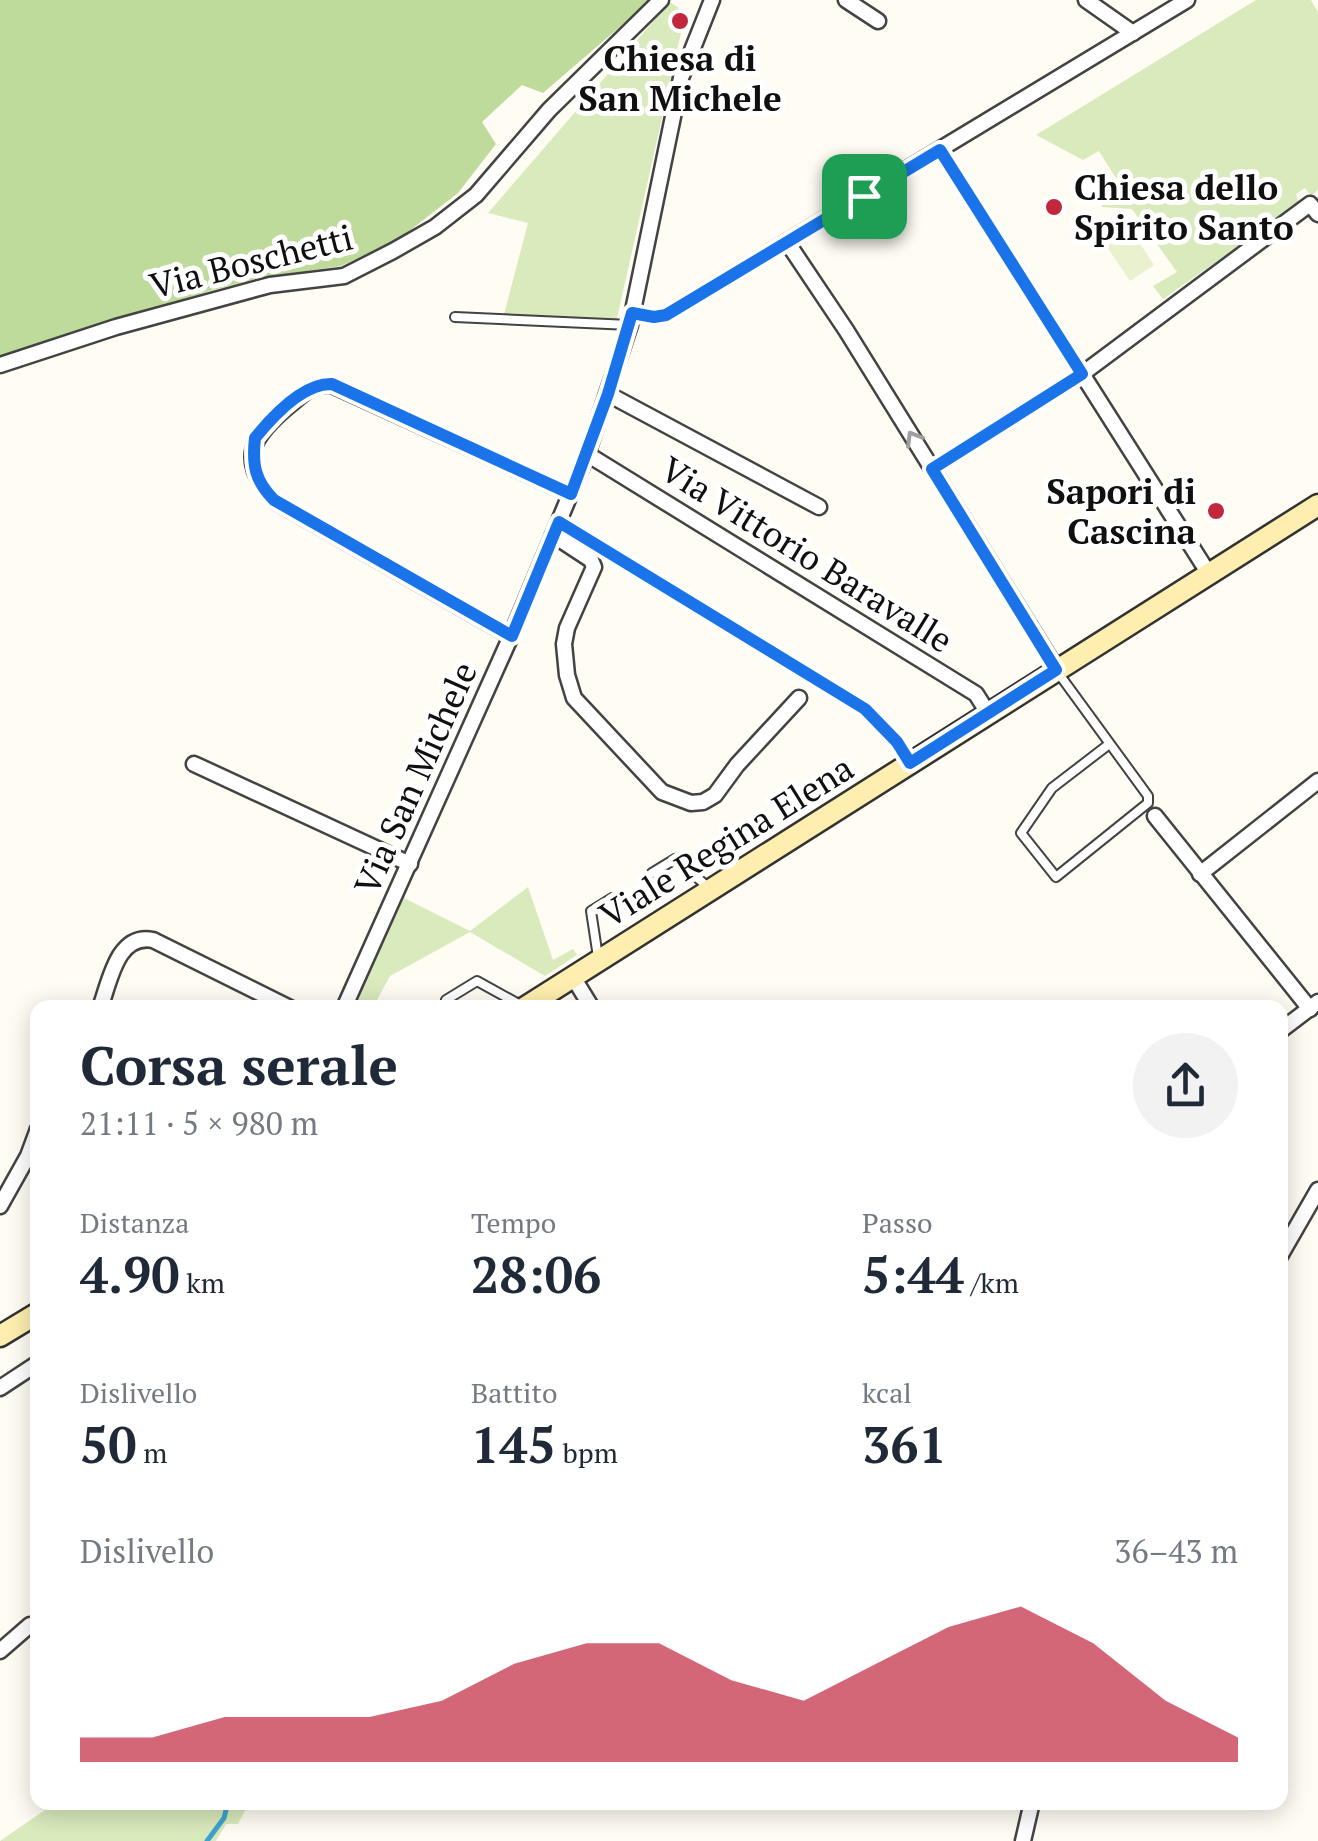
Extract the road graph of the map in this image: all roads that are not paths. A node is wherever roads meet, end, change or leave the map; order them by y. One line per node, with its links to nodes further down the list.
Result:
1 (660, 0): 13 (street, Via Boschetti)
2 (712, 0): 12 (street, Via San Michele)
3 (846, 0): 6 (street)
4 (1086, 0): 7 (street)
5 (1186, 0): 7 (street)
6 (878, 21)
7 (1134, 33): 8 (street)
8 (940, 150): 10 (street); 14 (street)
9 (1315, 205): 14 (street)
10 (787, 242): 12 (street); 17 (street, one-way to 10)
11 (455, 317): 12 (lane)
12 (631, 319): 15 (street, Via San Michele)
13 (0, 365)
14 (1082, 374): 17 (street); 22 (street)
15 (608, 394): 16 (street, Via San Michele); 20 (street)
16 (588, 454): 18 (street, Via San Michele); 26 (street, Via Vittorio Baravalle)
17 (932, 469): 24 (street)
18 (571, 494): 21 (street, Via San Michele); 23 (street)
19 (1318, 505): 22 (main road, Viale Regina Elena)
20 (819, 506)
21 (556, 529): 23 (street, Via San Michele); 25 (street); 28 (street)
22 (1209, 574): 24 (main road, Viale Regina Elena)
23 (512, 636): 32 (street, Via San Michele)
24 (1056, 670): 26 (main road, Viale Regina Elena); 27 (lane)
25 (798, 698)
26 (988, 712): 28 (main road, Viale Regina Elena)
27 (1108, 745): 27 (lane)
28 (910, 763): 35 (main road, Viale Regina Elena)
29 (194, 764): 32 (street)
30 (1318, 781): 34 (street)
31 (1155, 816): 34 (street)
32 (410, 864): 41 (street, Via San Michele)
33 (652, 873): 35 (lane)
34 (1200, 874): 46 (street)
35 (711, 890): 37 (main road, Viale Regina Elena)
36 (612, 898): 37 (lane)
37 (598, 961): 38 (main road, Viale Regina Elena)
38 (572, 978): 44 (main road, Viale Regina Elena); 45 (street)
39 (103, 1000): 40 (street)
40 (274, 1000)
41 (348, 1000)
42 (446, 1000): 43 (lane)
43 (510, 1000)
44 (537, 1000)
45 (587, 1000)
46 (1314, 1006): 47 (street)
47 (1288, 1025)
48 (30, 1151): 50 (street)
49 (1318, 1190): 51 (street)
50 (0, 1206)
51 (1288, 1242)
52 (30, 1317): 53 (main road)
53 (0, 1336)
54 (30, 1369): 55 (street)
55 (0, 1388)
56 (30, 1626): 57 (street)
57 (0, 1651)
58 (1030, 1810): 59 (street)
59 (1024, 1841)

